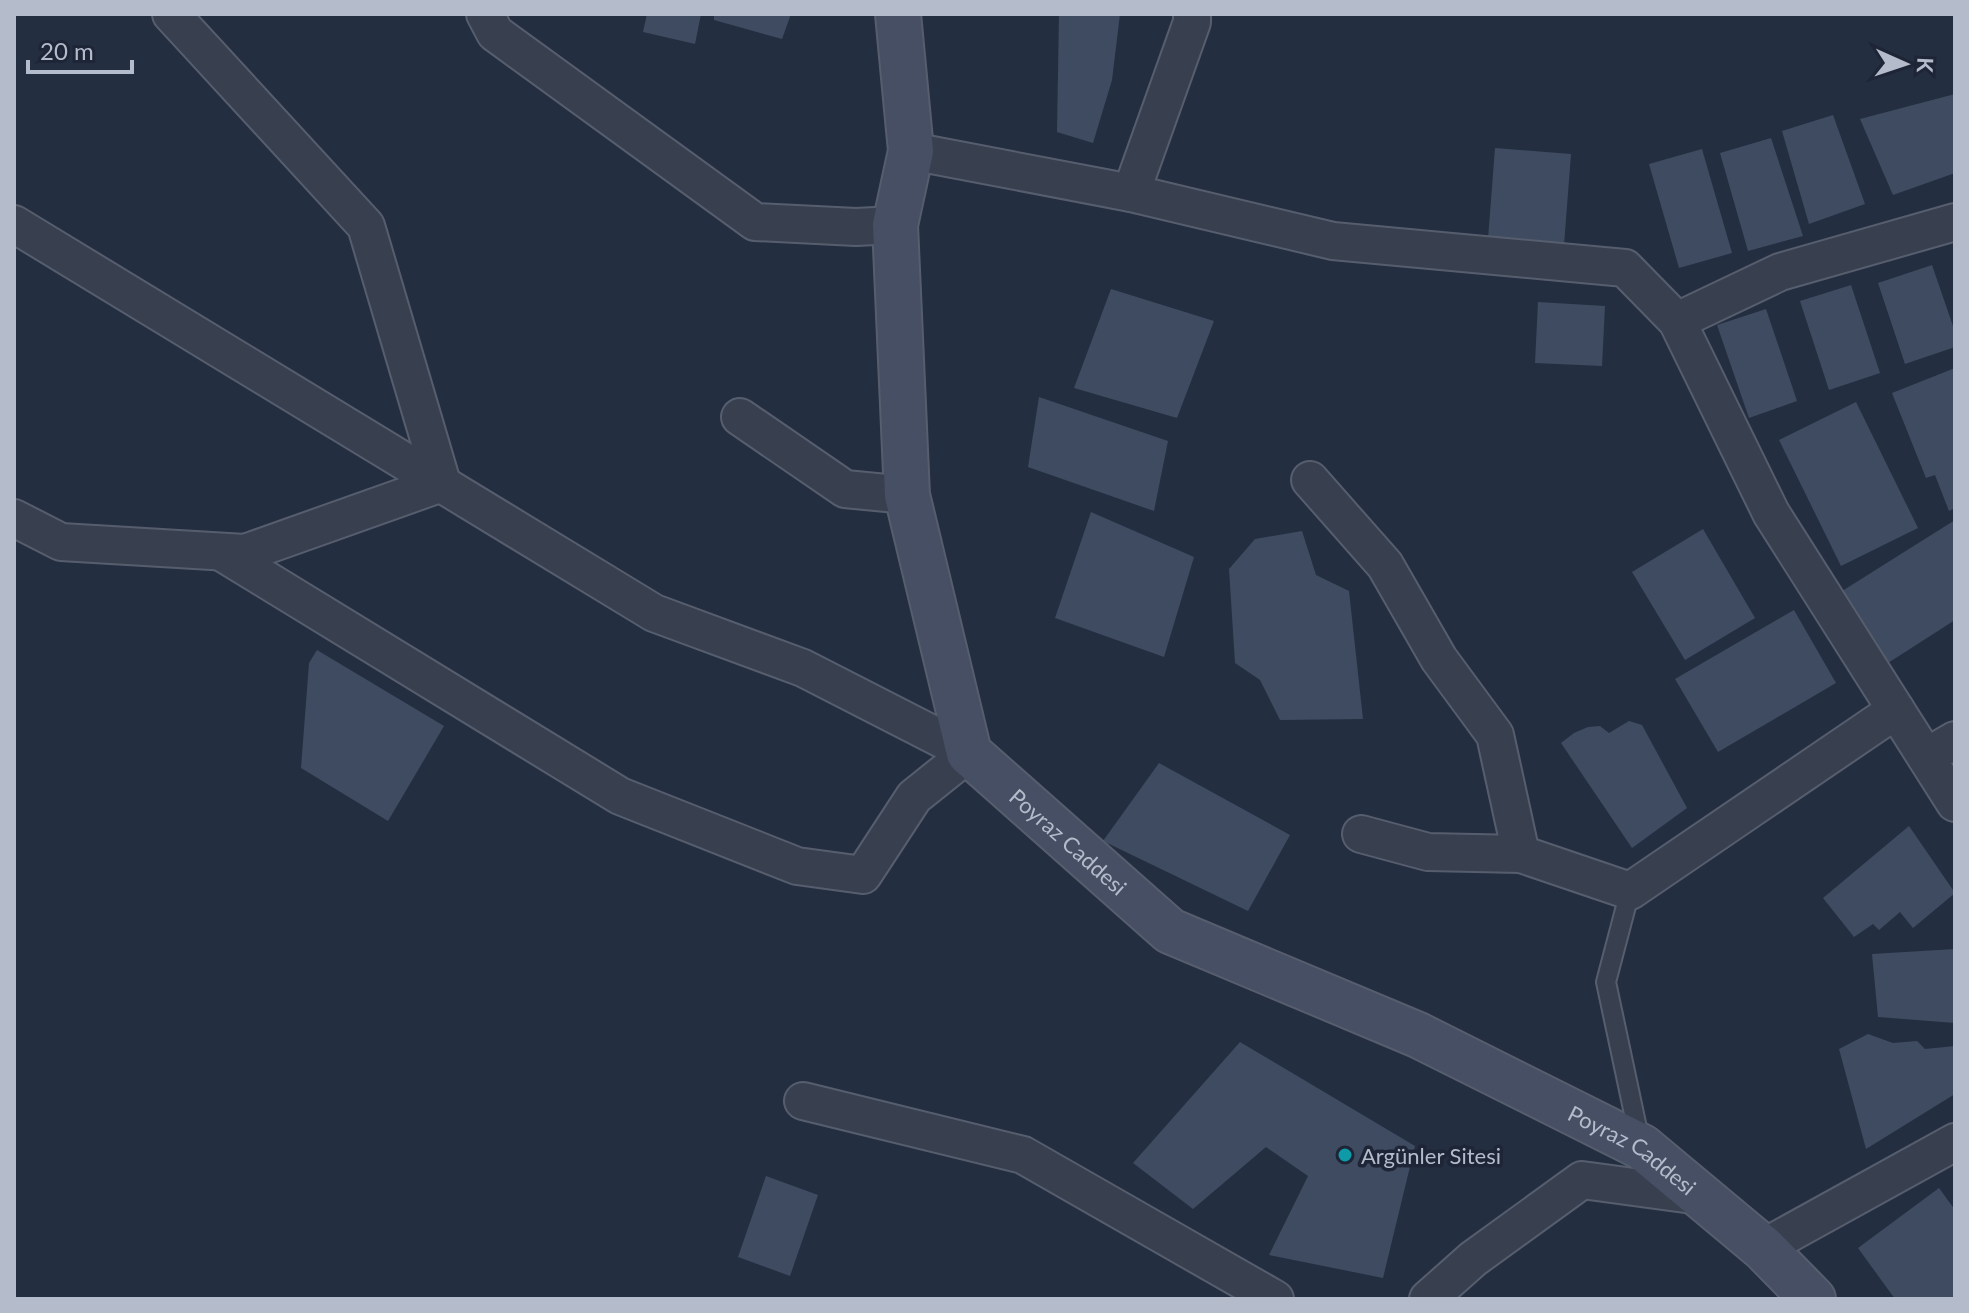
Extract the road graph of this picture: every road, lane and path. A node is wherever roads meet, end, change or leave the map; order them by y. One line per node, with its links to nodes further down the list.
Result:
1 (171, 14): 13 (street)
2 (485, 14): 9 (street)
3 (898, 14): 5 (street)
4 (1192, 14): 6 (street)
5 (911, 151): 6 (street); 9 (street)
6 (1131, 193): 10 (street)
7 (1955, 222): 10 (street)
8 (14, 224): 13 (street)
9 (895, 225): 14 (street)
10 (1677, 321): 17 (street)
11 (740, 417): 14 (street)
12 (1310, 480): 22 (street)
13 (442, 483): 16 (street); 19 (street)
14 (907, 495): 19 (street)
15 (14, 518): 16 (street)
16 (221, 552): 19 (street)
17 (1896, 710): 18 (street); 23 (street)
18 (1940, 748): 20 (street)
19 (969, 753): 26 (street, Poyraz Caddesi)
20 (1955, 803)
21 (1361, 834): 22 (street)
22 (1521, 854): 23 (street)
23 (1630, 891): 26 (lane)
24 (803, 1101): 29 (street)
25 (1955, 1142): 28 (street)
26 (1642, 1147): 27 (street, Poyraz Caddesi)
27 (1700, 1196): 28 (street, Poyraz Caddesi); 30 (street)
28 (1763, 1248): 31 (street, Poyraz Caddesi)
29 (1275, 1299)
30 (1428, 1299)
31 (1813, 1299)

